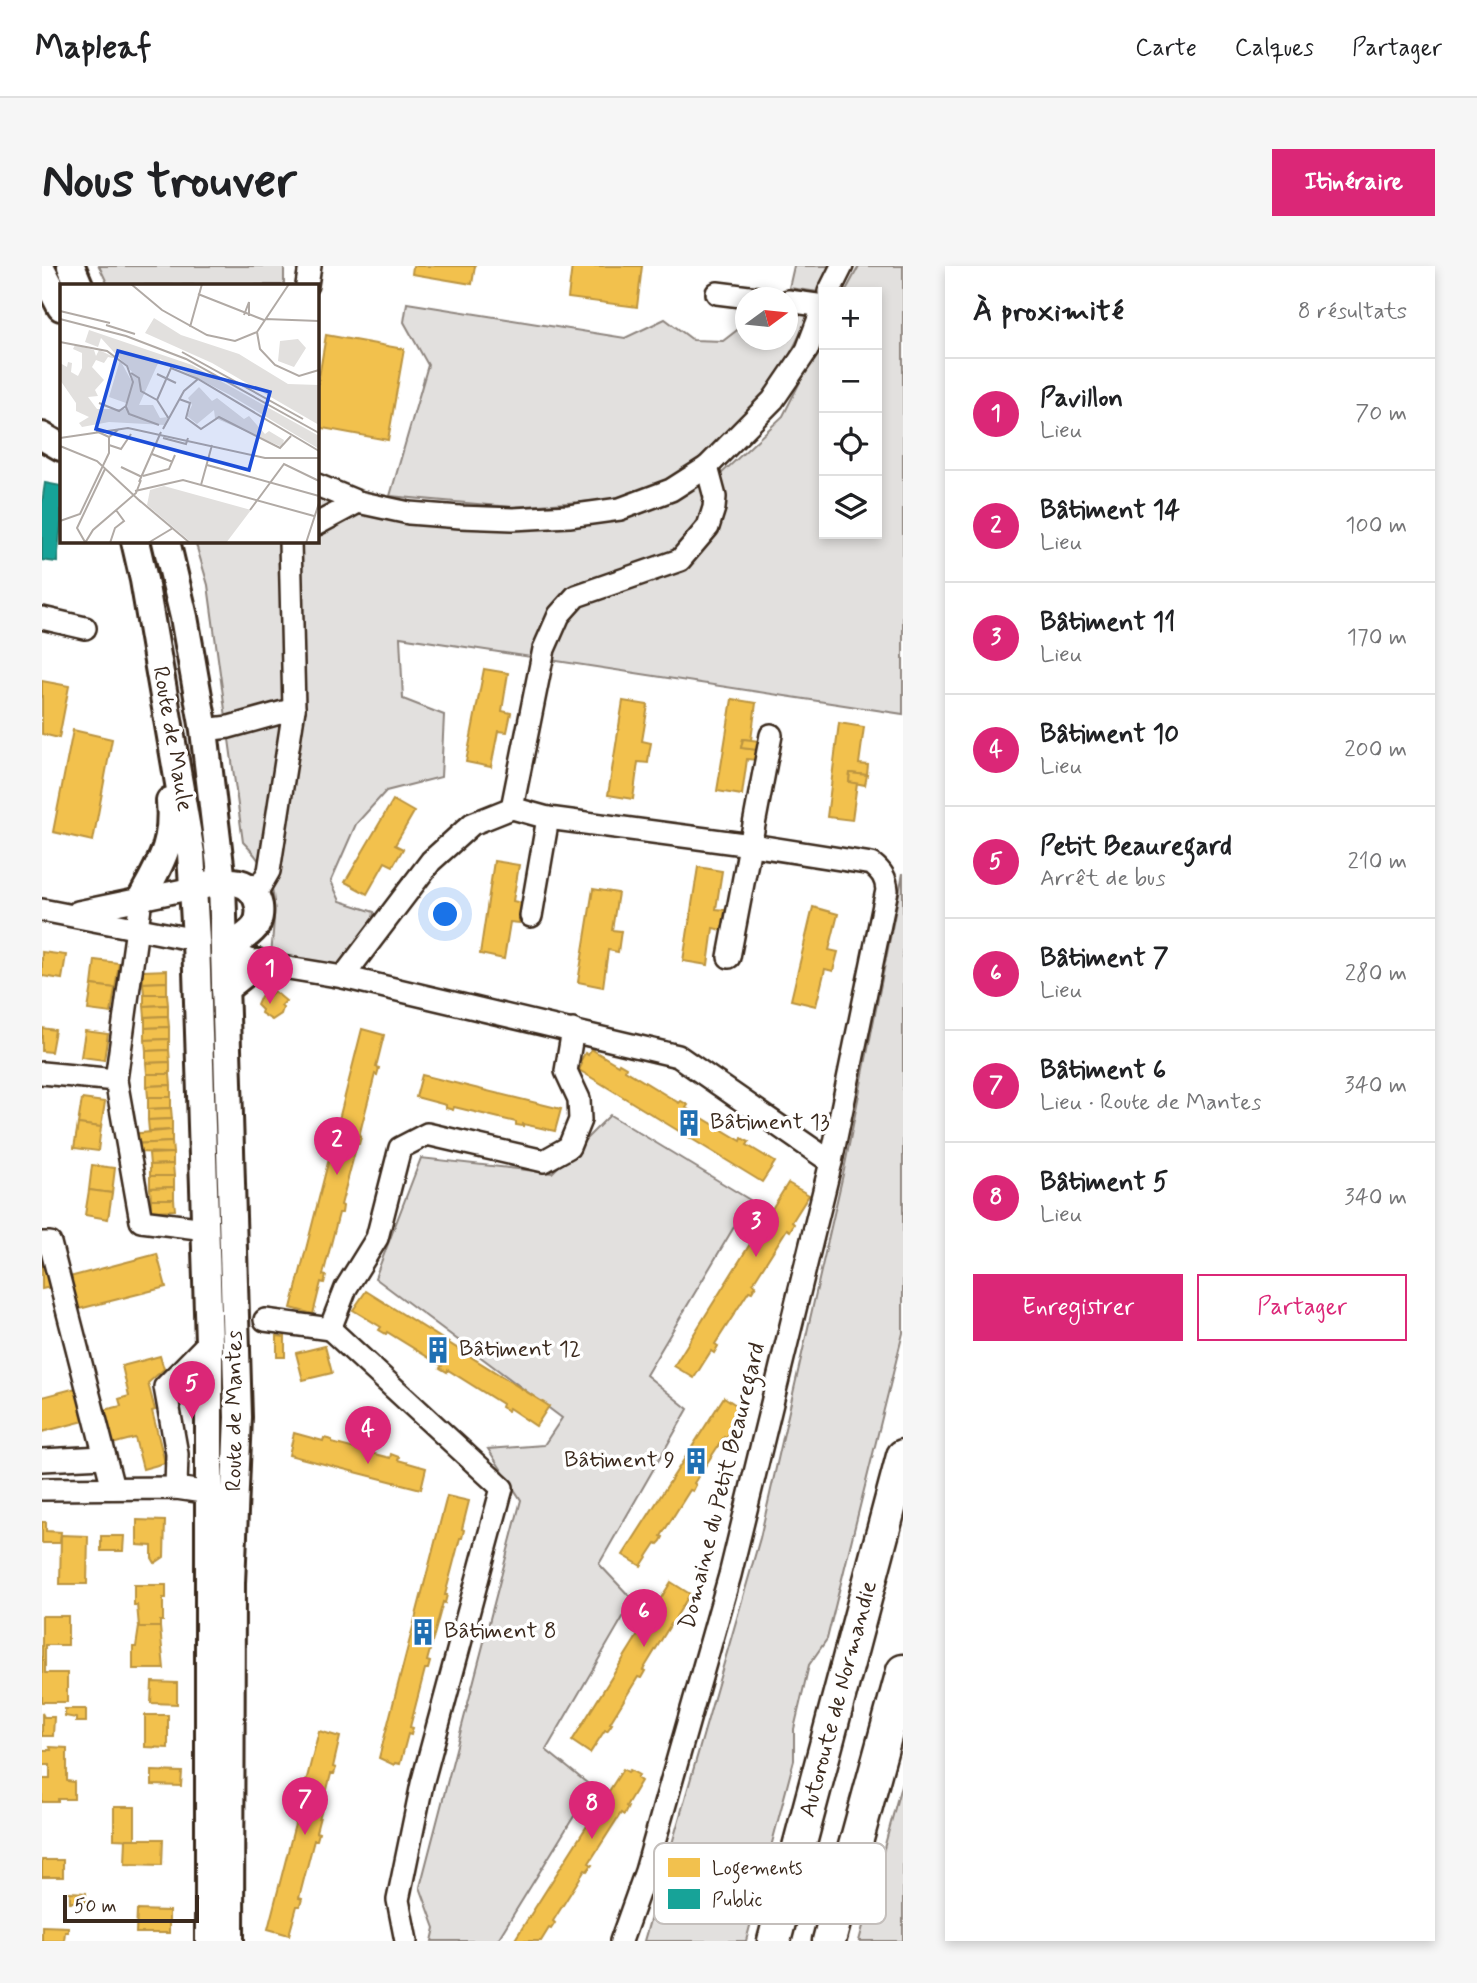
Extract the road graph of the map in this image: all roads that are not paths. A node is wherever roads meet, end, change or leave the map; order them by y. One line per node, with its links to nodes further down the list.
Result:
1 (71, 266): 5 (main road)
2 (310, 266): 6 (street)
3 (842, 266): 7 (street)
4 (42, 270): 12 (main road)
5 (79, 284)
6 (307, 284)
7 (832, 287)
8 (717, 293): 9 (street)
9 (735, 295)
10 (798, 302): 11 (street)
11 (819, 304)
12 (60, 305)
13 (819, 318): 16 (street)
14 (42, 436): 15 (main road)
15 (60, 446)
16 (707, 467): 18 (street); 31 (street)
17 (318, 485): 18 (street)
18 (358, 502): 19 (street)
19 (318, 523)
20 (126, 542): 24 (main road)
21 (135, 542): 24 (main road, Route de Maule)
22 (166, 542): 28 (main road, Route de Maule)
23 (293, 547): 27 (street)
24 (144, 580): 30 (main road, Route de Maule)
25 (42, 618): 26 (street)
26 (85, 628)
27 (294, 709): 28 (street); 36 (street)
28 (204, 730): 34 (main road, Route de Maule)
29 (771, 735): 33 (street)
30 (176, 760): 35 (main road, Route de Maule); 37 (main road)
31 (512, 808): 32 (street, Domaine du Petit Beauregard); 46 (street)
32 (548, 818): 33 (street, Domaine du Petit Beauregard); 40 (street)
33 (751, 845): 44 (street); 51 (street, Domaine du Petit Beauregard)
34 (222, 881): 35 (main road); 36 (main road); 43 (main road, Route de Mantes)
35 (193, 888): 37 (street); 42 (main road, Route de Maule)
36 (255, 895): 43 (main road)
37 (141, 899): 39 (street); 41 (street)
38 (42, 910): 39 (street)
39 (69, 914): 41 (street)
40 (531, 916)
41 (138, 928): 42 (street); 50 (street)
42 (196, 940): 43 (main road); 52 (main road, Route de Mantes)
43 (223, 950): 45 (street); 47 (main road, Route de Mantes)
44 (729, 957)
45 (258, 963): 46 (street); 47 (main road)
46 (343, 977): 48 (street)
47 (225, 989): 70 (main road, Route de Mantes)
48 (573, 1030): 51 (street); 55 (street)
49 (42, 1073): 50 (street)
50 (116, 1080): 52 (street)
51 (831, 1162): 72 (street, Domaine du Petit Beauregard)
52 (206, 1229): 56 (main road, Route de Mantes)
53 (42, 1243): 58 (street)
54 (265, 1320): 55 (street)
55 (330, 1329): 71 (street)
56 (209, 1342): 61 (street); 63 (main road, Route de Mantes)
57 (903, 1456): 65 (highway, Autoroute de Normandie)
58 (104, 1457): 59 (street); 60 (street)
59 (42, 1460)
60 (113, 1488): 61 (street); 62 (street)
61 (176, 1488): 63 (street)
62 (42, 1489)
63 (211, 1493): 69 (main road, Route de Mantes)
64 (903, 1671): 66 (highway)
65 (800, 1843)
66 (856, 1843)
67 (779, 1924): 73 (highway, Autoroute de Normandie)
68 (834, 1924): 74 (highway)
69 (209, 1941)
70 (230, 1941)
71 (406, 1941)
72 (621, 1941)
73 (774, 1941)
74 (829, 1941)

